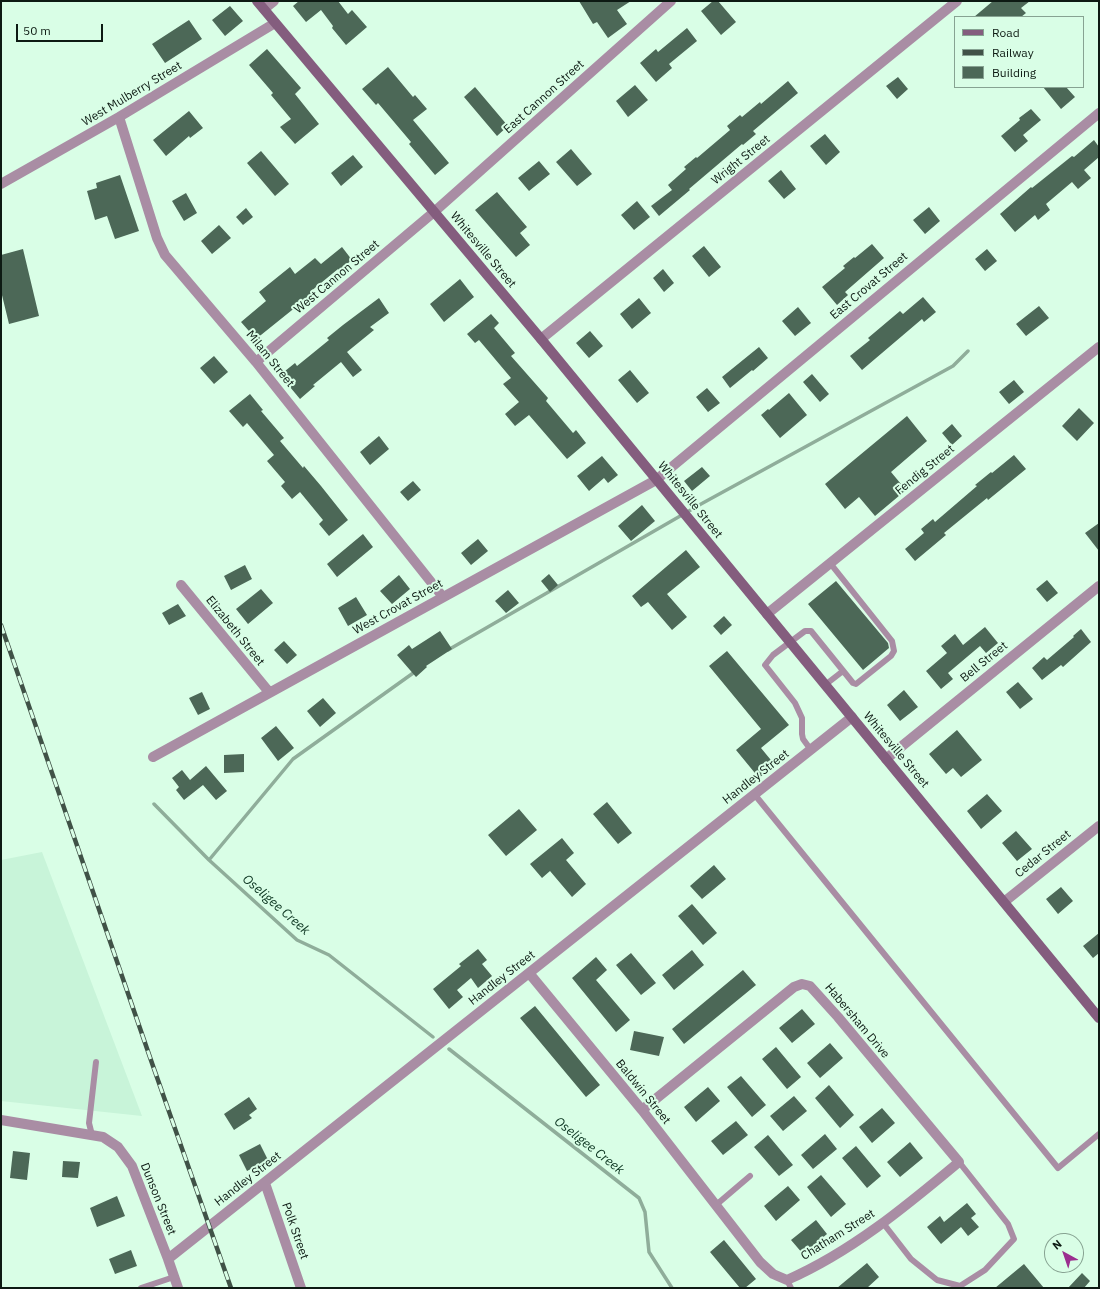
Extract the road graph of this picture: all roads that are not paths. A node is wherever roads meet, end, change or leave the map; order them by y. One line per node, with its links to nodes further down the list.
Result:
1 (257, 1): 5 (main road, Whitesville Street)
2 (274, 1): 5 (street)
3 (671, 1): 10 (street, East Cannon Street)
4 (958, 1): 11 (street, Wright Street)
5 (264, 9): 6 (main road, Whitesville Street)
6 (275, 23): 8 (street, West Mulberry Street); 10 (main road, Whitesville Street)
7 (1099, 113): 14 (street, East Crovat Street)
8 (119, 117): 9 (street, West Mulberry Street); 13 (street, Milam Street)
9 (1, 184)
10 (434, 212): 11 (main road, Whitesville Street); 13 (street, West Cannon Street)
11 (541, 339): 14 (main road, Whitesville Street)
12 (1099, 347): 15 (street, Fendig Street)
13 (256, 362): 18 (street, Milam Street)
14 (656, 480): 18 (street, West Crovat Street); 19 (main road, Whitesville Street)
15 (830, 563): 19 (street, Fendig Street); 21 (lane)
16 (181, 585): 23 (street, Elizabeth Street)
17 (1099, 586): 27 (street, Bell Street)
18 (443, 596): 23 (street, West Crovat Street)
19 (766, 614): 20 (main road, Whitesville Street)
20 (790, 642): 21 (lane); 22 (main road, Whitesville Street); 25 (lane)
21 (843, 671): 22 (lane)
22 (825, 685): 24 (main road, Whitesville Street)
23 (269, 692): 26 (street, West Crovat Street)
24 (852, 718): 25 (street, Handley Street); 27 (main road, Whitesville Street)
25 (811, 750): 28 (street, Handley Street)
26 (153, 757)
27 (886, 759): 30 (main road, Whitesville Street)
28 (755, 795): 31 (street, Handley Street); 36 (lane)
29 (1099, 826): 30 (street, Cedar Street)
30 (1004, 902): 32 (main road, Whitesville Street)
31 (529, 974): 34 (street, Baldwin Street); 40 (street, Handley Street)
32 (1099, 1018)
33 (96, 1062): 37 (lane)
34 (642, 1110): 38 (street, Habersham Drive); 41 (street, Baldwin Street)
35 (1, 1120): 37 (street, Dunson Street)
36 (1099, 1134)
37 (92, 1135): 44 (street, Dunson Street)
38 (959, 1162): 42 (street, Chatham Street); 42 (lane)
39 (750, 1176): 41 (lane)
40 (265, 1183): 44 (street, Handley Street); 49 (street, Polk Street)
41 (716, 1205): 43 (street, Baldwin Street)
42 (883, 1223): 46 (street, Chatham Street)
43 (734, 1229): 46 (street, Chatham Street)
44 (168, 1258): 45 (street, Dunson Street)
45 (174, 1277): 47 (lane); 48 (street, Dunson Street)
46 (789, 1284)
47 (141, 1288)
48 (178, 1288)
49 (301, 1288)

